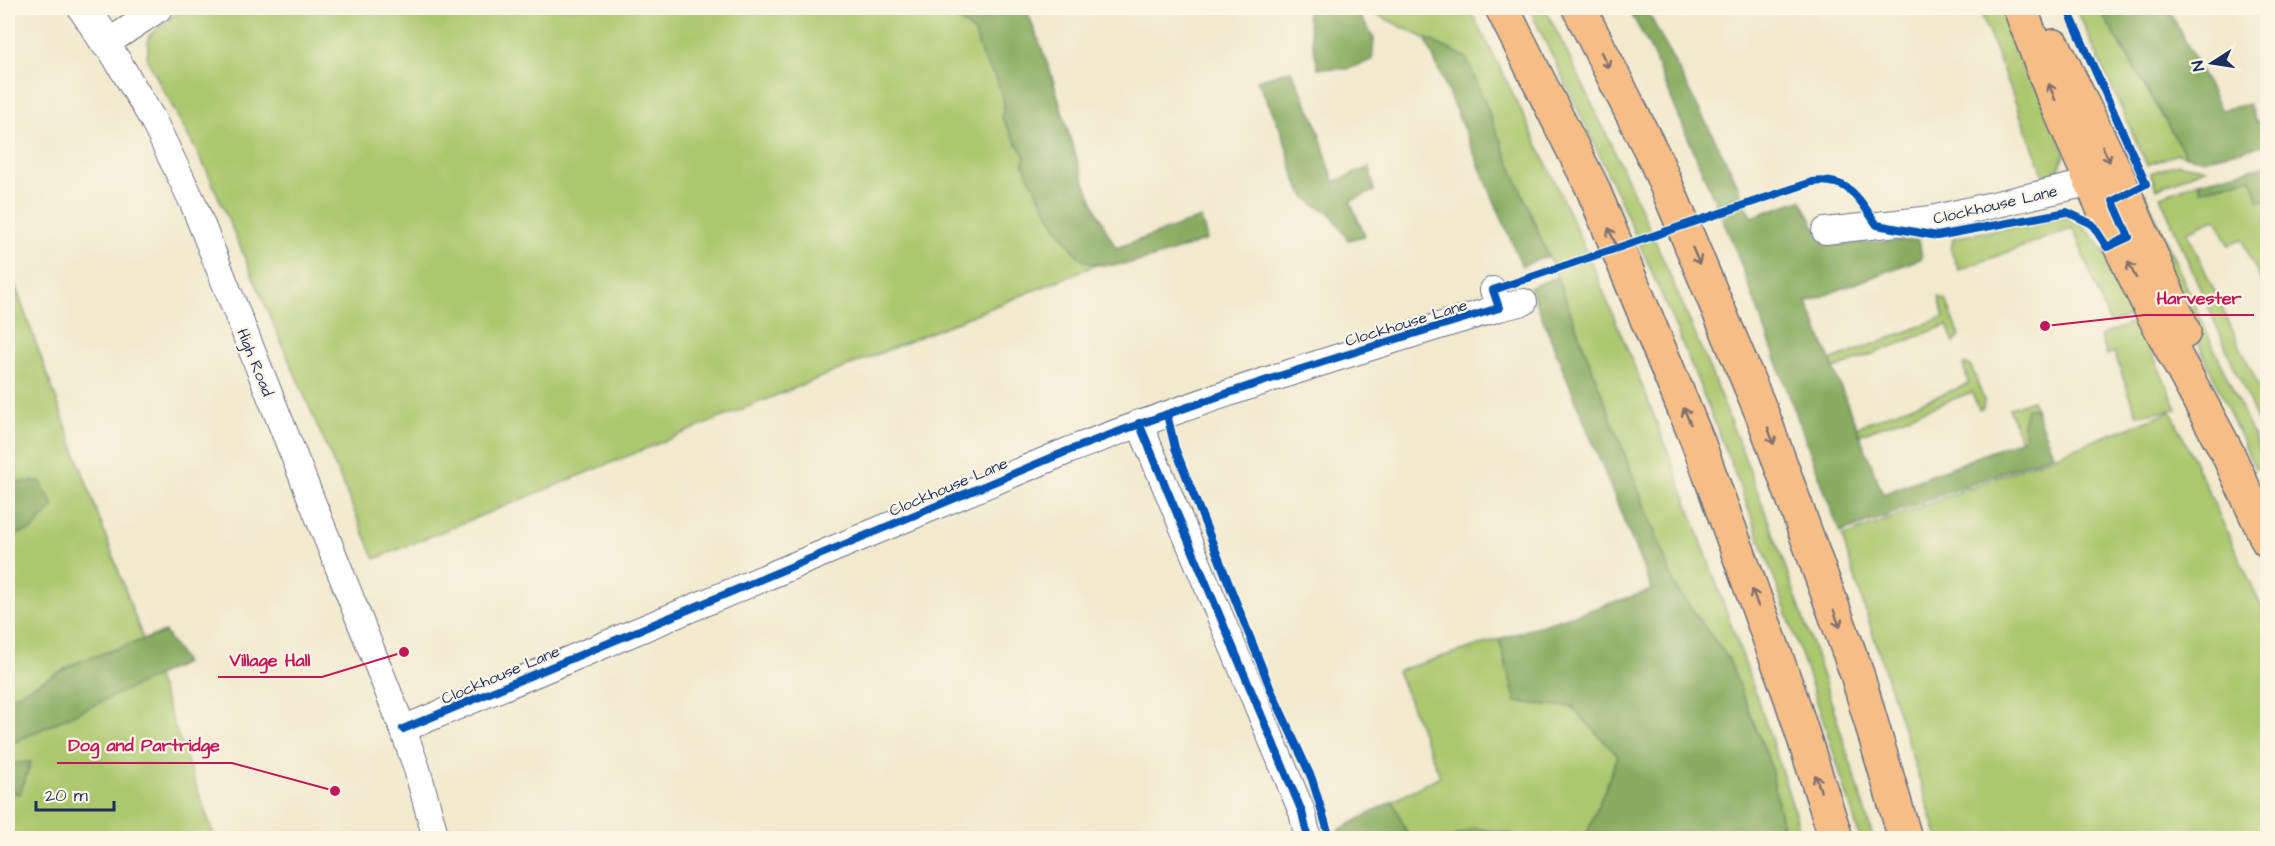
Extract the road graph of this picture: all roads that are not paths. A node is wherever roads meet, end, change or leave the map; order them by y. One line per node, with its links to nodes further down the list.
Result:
1 (84, 8): 7 (street, High Road)
2 (160, 8): 7 (street)
3 (1502, 8): 17 (main road, one-way to 3)
4 (1579, 8): 18 (main road, one-way to 18)
5 (2020, 8): 8 (main road, one-way to 5)
6 (2033, 8): 12 (main road, one-way to 12)
7 (107, 43): 14 (street, High Road)
8 (2092, 182): 9 (street, Clockhouse Lane); 12 (main road, one-way to 8)
9 (1826, 231)
10 (1524, 302): 11 (street, Clockhouse Lane)
11 (1139, 423): 14 (street, Clockhouse Lane); 16 (street)
12 (2227, 452): 13 (main road)
13 (2268, 542)
14 (403, 729): 15 (street, High Road)
15 (436, 838)
16 (1308, 838)
17 (1836, 838)
18 (1905, 838)

